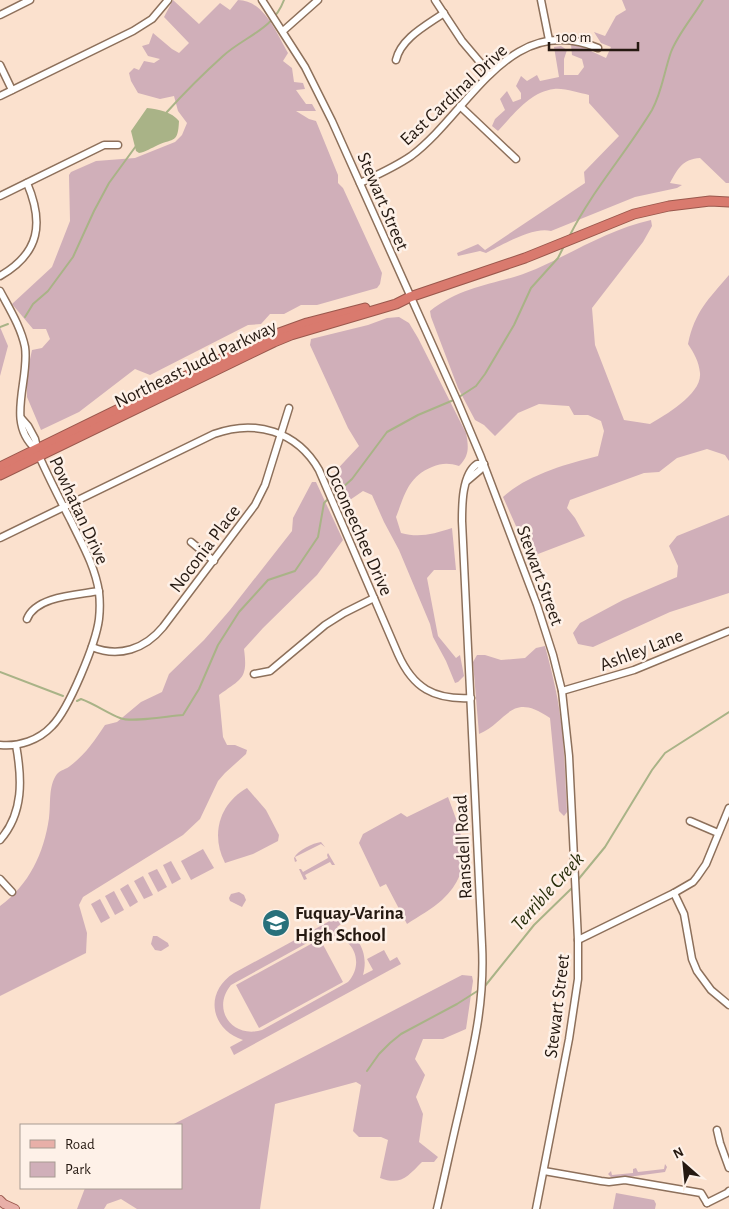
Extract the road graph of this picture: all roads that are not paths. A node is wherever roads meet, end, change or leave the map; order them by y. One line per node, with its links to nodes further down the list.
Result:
1 (30, 0): 8 (street)
2 (168, 0): 15 (street)
3 (262, 0): 9 (street, Stewart Street)
4 (318, 0): 9 (street)
5 (435, 0): 7 (street)
6 (541, 0): 10 (street)
7 (444, 13): 12 (street); 14 (street)
8 (0, 15)
9 (283, 31): 21 (street, Stewart Street)
10 (549, 40): 11 (street, East Cardinal Drive); 14 (street, East Cardinal Drive)
11 (598, 48)
12 (396, 60)
13 (0, 64): 15 (street)
14 (490, 74): 17 (street, East Cardinal Drive)
15 (12, 90): 16 (street)
16 (0, 96)
17 (460, 106): 19 (street); 21 (street, East Cardinal Drive)
18 (118, 145): 20 (street)
19 (516, 159)
20 (27, 183): 22 (street); 24 (street)
21 (360, 183): 26 (street, Stewart Street)
22 (0, 196)
23 (729, 202): 26 (highway, Northeast Judd Parkway)
24 (0, 276)
25 (0, 290): 29 (street, Powhatan Drive)
26 (410, 298): 29 (highway, Northeast Judd Parkway); 30 (street, Stewart Street)
27 (289, 408): 28 (street, Noconia Place)
28 (280, 435): 33 (street, Occoneechee Drive); 36 (street, Noconia Place); 38 (street, Occoneechee Drive)
29 (37, 453): 31 (highway, Northeast Judd Parkway); 32 (highway, Northeast Judd Parkway); 33 (street, Powhatan Drive)
30 (484, 464): 43 (street, Stewart Street); 44 (street, Ransdell Road)
31 (0, 467)
32 (0, 475)
33 (64, 507): 34 (street, Occoneechee Drive); 37 (street, Powhatan Drive)
34 (0, 538)
35 (191, 542): 36 (street)
36 (214, 561): 41 (street, Noconia Place)
37 (99, 591): 39 (street); 41 (street, Powhatan Drive)
38 (374, 598): 42 (street); 44 (street, Occoneechee Drive)
39 (27, 619)
40 (729, 631): 43 (street, Ashley Lane)
41 (92, 647): 46 (street, Powhatan Drive)
42 (254, 674)
43 (562, 691): 54 (street, Stewart Street)
44 (471, 698): 63 (street, Ransdell Road)
45 (0, 745): 46 (street, Powhatan Drive)
46 (16, 745): 50 (street)
47 (729, 808): 49 (street)
48 (690, 821): 49 (street)
49 (718, 833): 53 (street)
50 (0, 840)
51 (0, 879): 52 (street)
52 (12, 892)
53 (674, 893): 54 (street); 55 (street)
54 (578, 940): 58 (street, Stewart Street)
55 (729, 1005)
56 (717, 1130): 57 (street)
57 (729, 1168)
58 (544, 1171): 61 (street); 64 (street, Stewart Street)
59 (729, 1191): 61 (street)
60 (1, 1203): 62 (main road)
61 (706, 1206)
62 (15, 1209)
63 (437, 1209)
64 (536, 1209)

